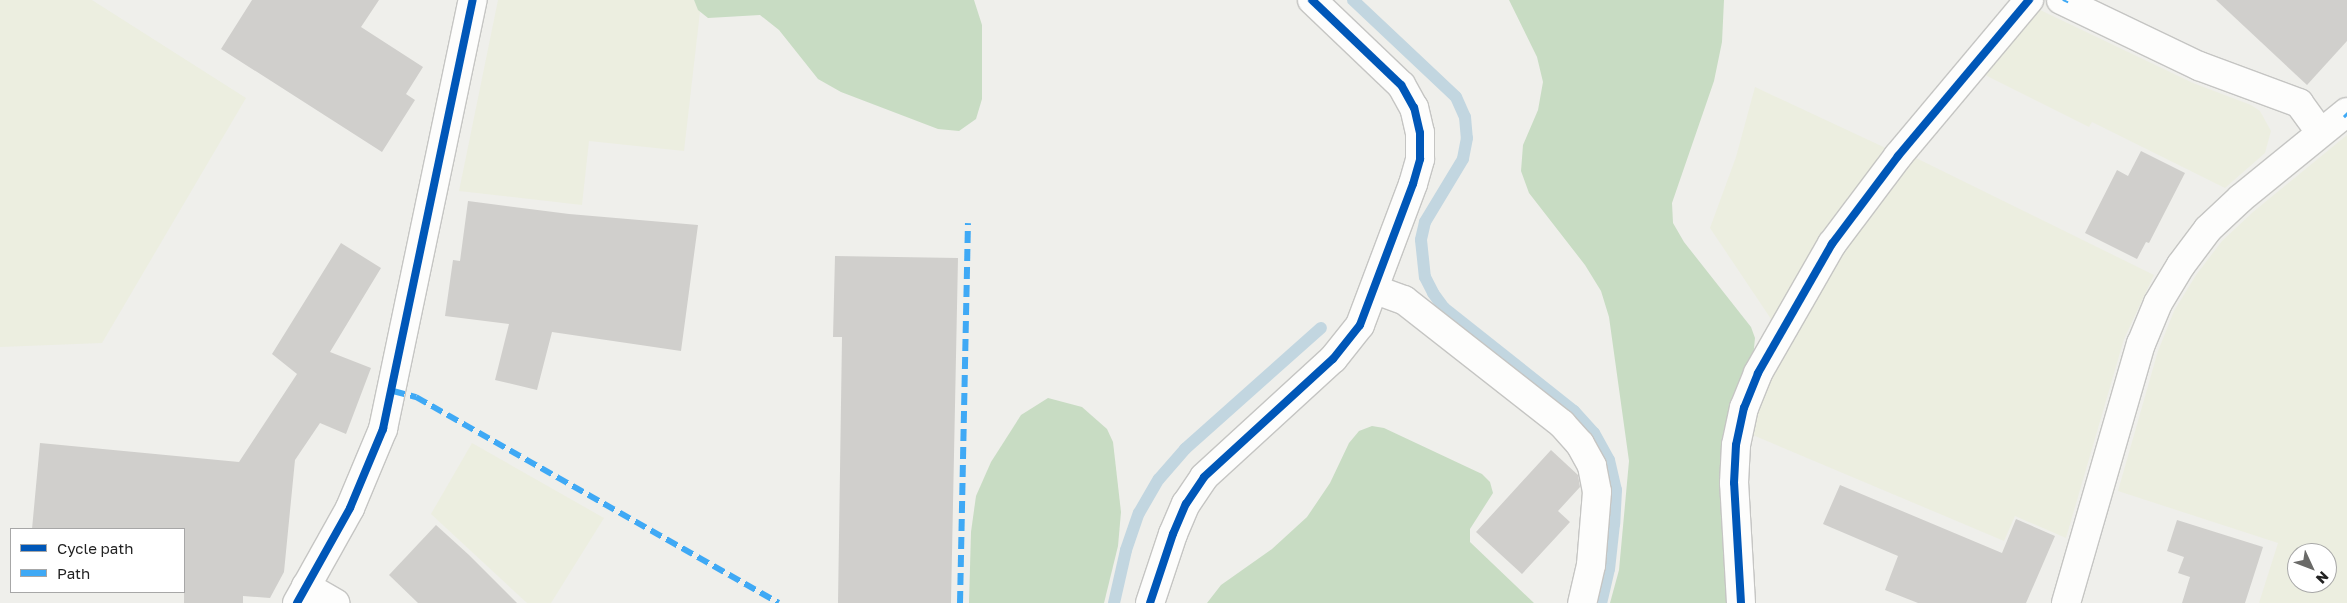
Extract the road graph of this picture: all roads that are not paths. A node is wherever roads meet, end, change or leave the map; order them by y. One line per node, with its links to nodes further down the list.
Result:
1 (473, 0): 8 (street)
2 (1312, 0): 7 (street)
3 (2029, 0): 12 (street)
4 (2061, 0): 6 (street)
5 (2347, 112): 6 (street)
6 (2320, 132): 13 (street)
7 (1376, 290): 10 (street); 11 (street)
8 (302, 595): 9 (street)
9 (336, 603)
10 (1150, 603)
11 (1582, 603)
12 (1741, 603)
13 (2066, 603)

